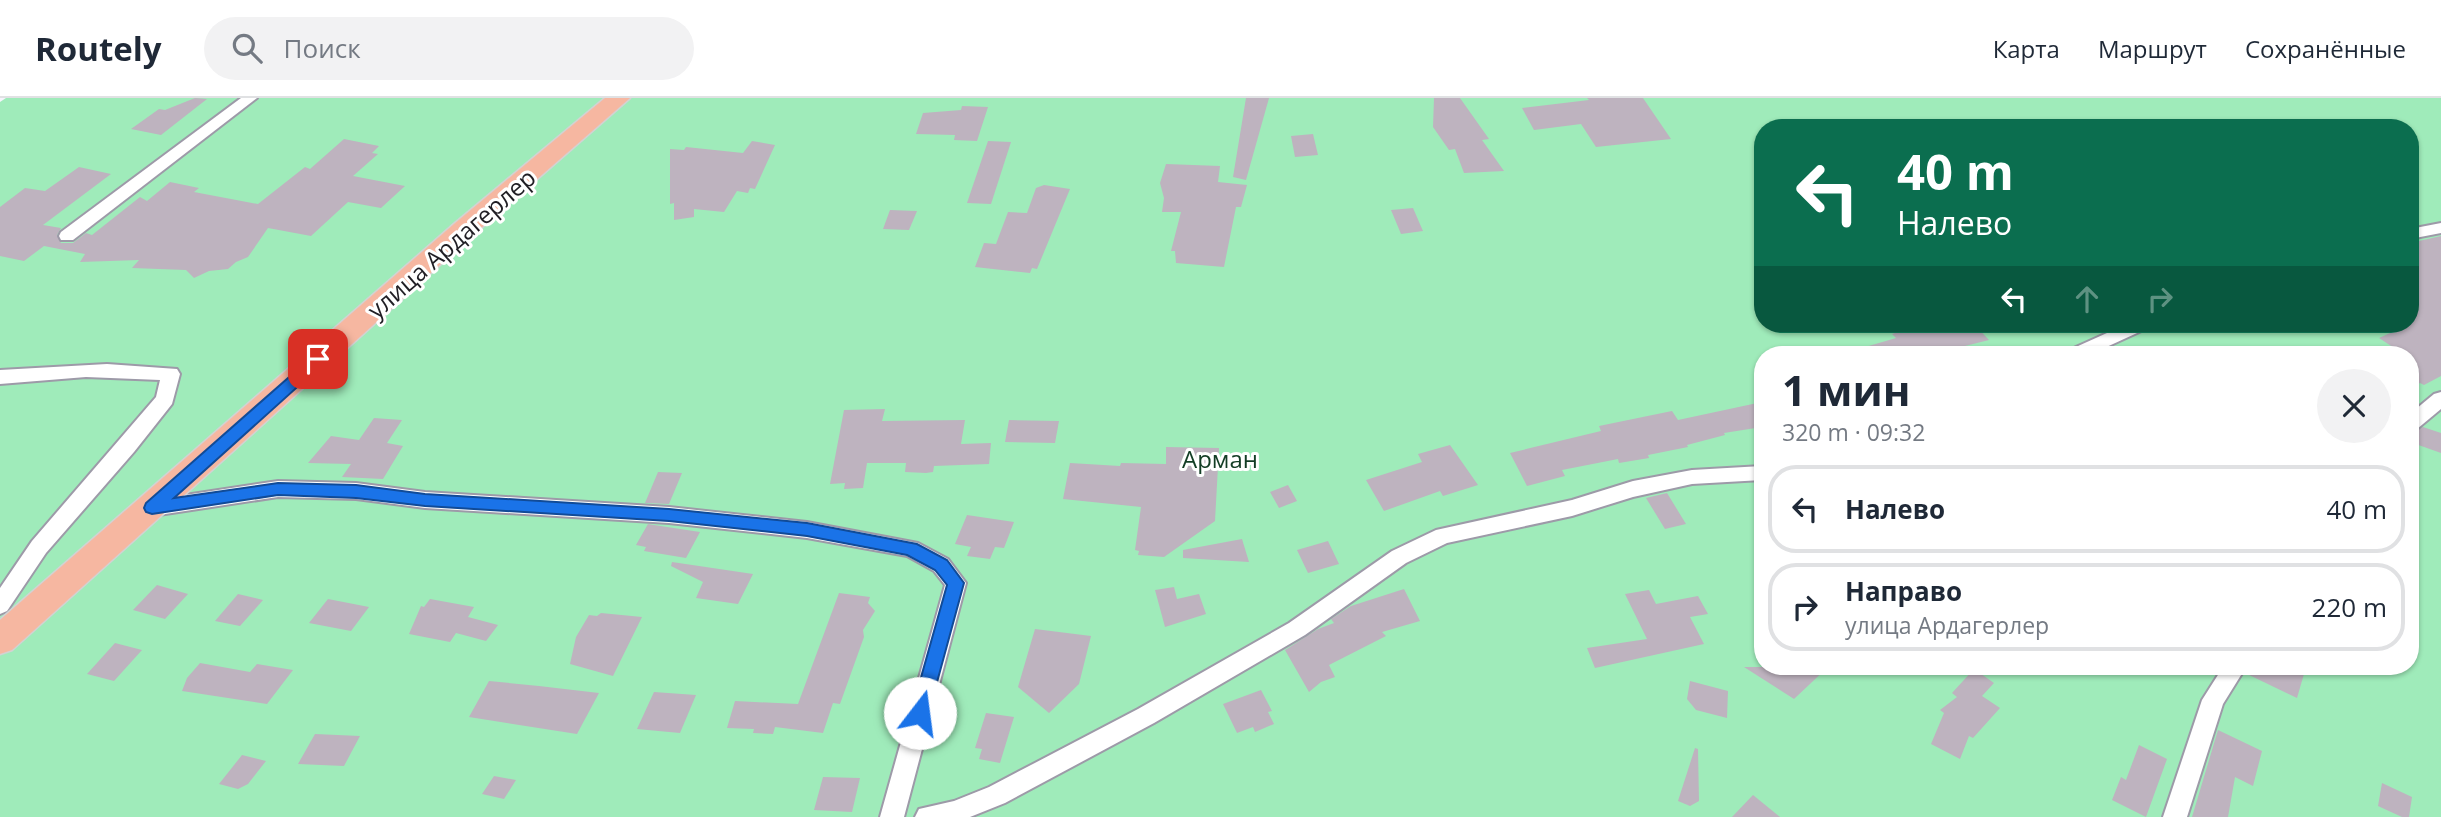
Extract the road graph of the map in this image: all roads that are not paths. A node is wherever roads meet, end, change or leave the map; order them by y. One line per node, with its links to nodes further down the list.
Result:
1 (250, 98): 5 (street)
2 (620, 98): 12 (main road, улица Ардагерлер)
3 (2441, 228): 4 (street)
4 (2419, 232)
5 (67, 236)
6 (2122, 333): 7 (street)
7 (2093, 346)
8 (0, 377): 13 (street)
9 (2441, 399): 10 (street)
10 (2419, 417)
11 (1754, 473): 17 (street)
12 (152, 508): 14 (main road, улица Ардагерлер); 16 (street)
13 (0, 604)
14 (0, 640)
15 (2230, 675): 18 (street)
16 (892, 817)
17 (927, 817)
18 (2175, 817)

